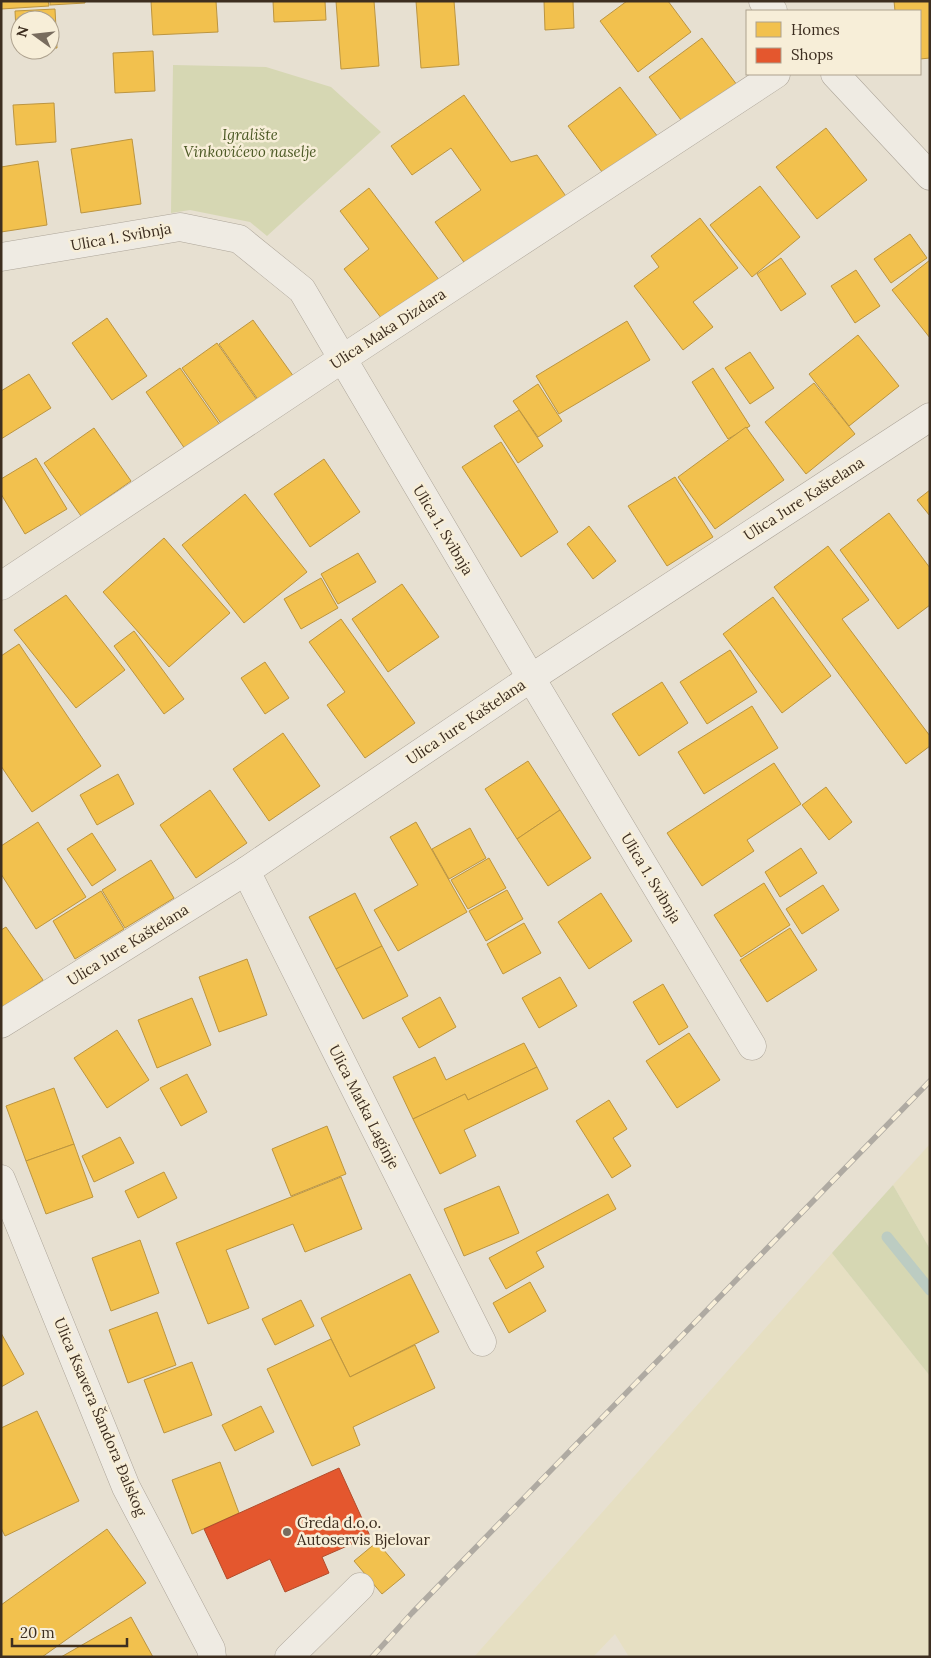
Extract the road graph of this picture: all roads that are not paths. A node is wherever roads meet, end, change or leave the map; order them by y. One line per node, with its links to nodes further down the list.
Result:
1 (763, 1): 2 (street)
2 (772, 10)
3 (774, 75): 7 (street, Ulica Maka Dizdara)
4 (836, 75): 5 (street)
5 (930, 176)
6 (1, 257): 7 (street, Ulica 1. Svibnja)
7 (342, 359): 9 (street, Ulica Maka Dizdara); 10 (street, Ulica 1. Svibnja)
8 (930, 417): 10 (street, Ulica Jure Kaštelana)
9 (1, 586)
10 (531, 678): 11 (street, Ulica Jure Kaštelana); 13 (street, Ulica 1. Svibnja)
11 (246, 871): 12 (street, Ulica Jure Kaštelana); 15 (street, Ulica Matka Laginje)
12 (1, 1024)
13 (752, 1046)
14 (1, 1179): 17 (street, Ulica Ksavera Šandora Đalskog)
15 (482, 1342)
16 (360, 1588): 18 (street)
17 (214, 1654)
18 (289, 1657)

